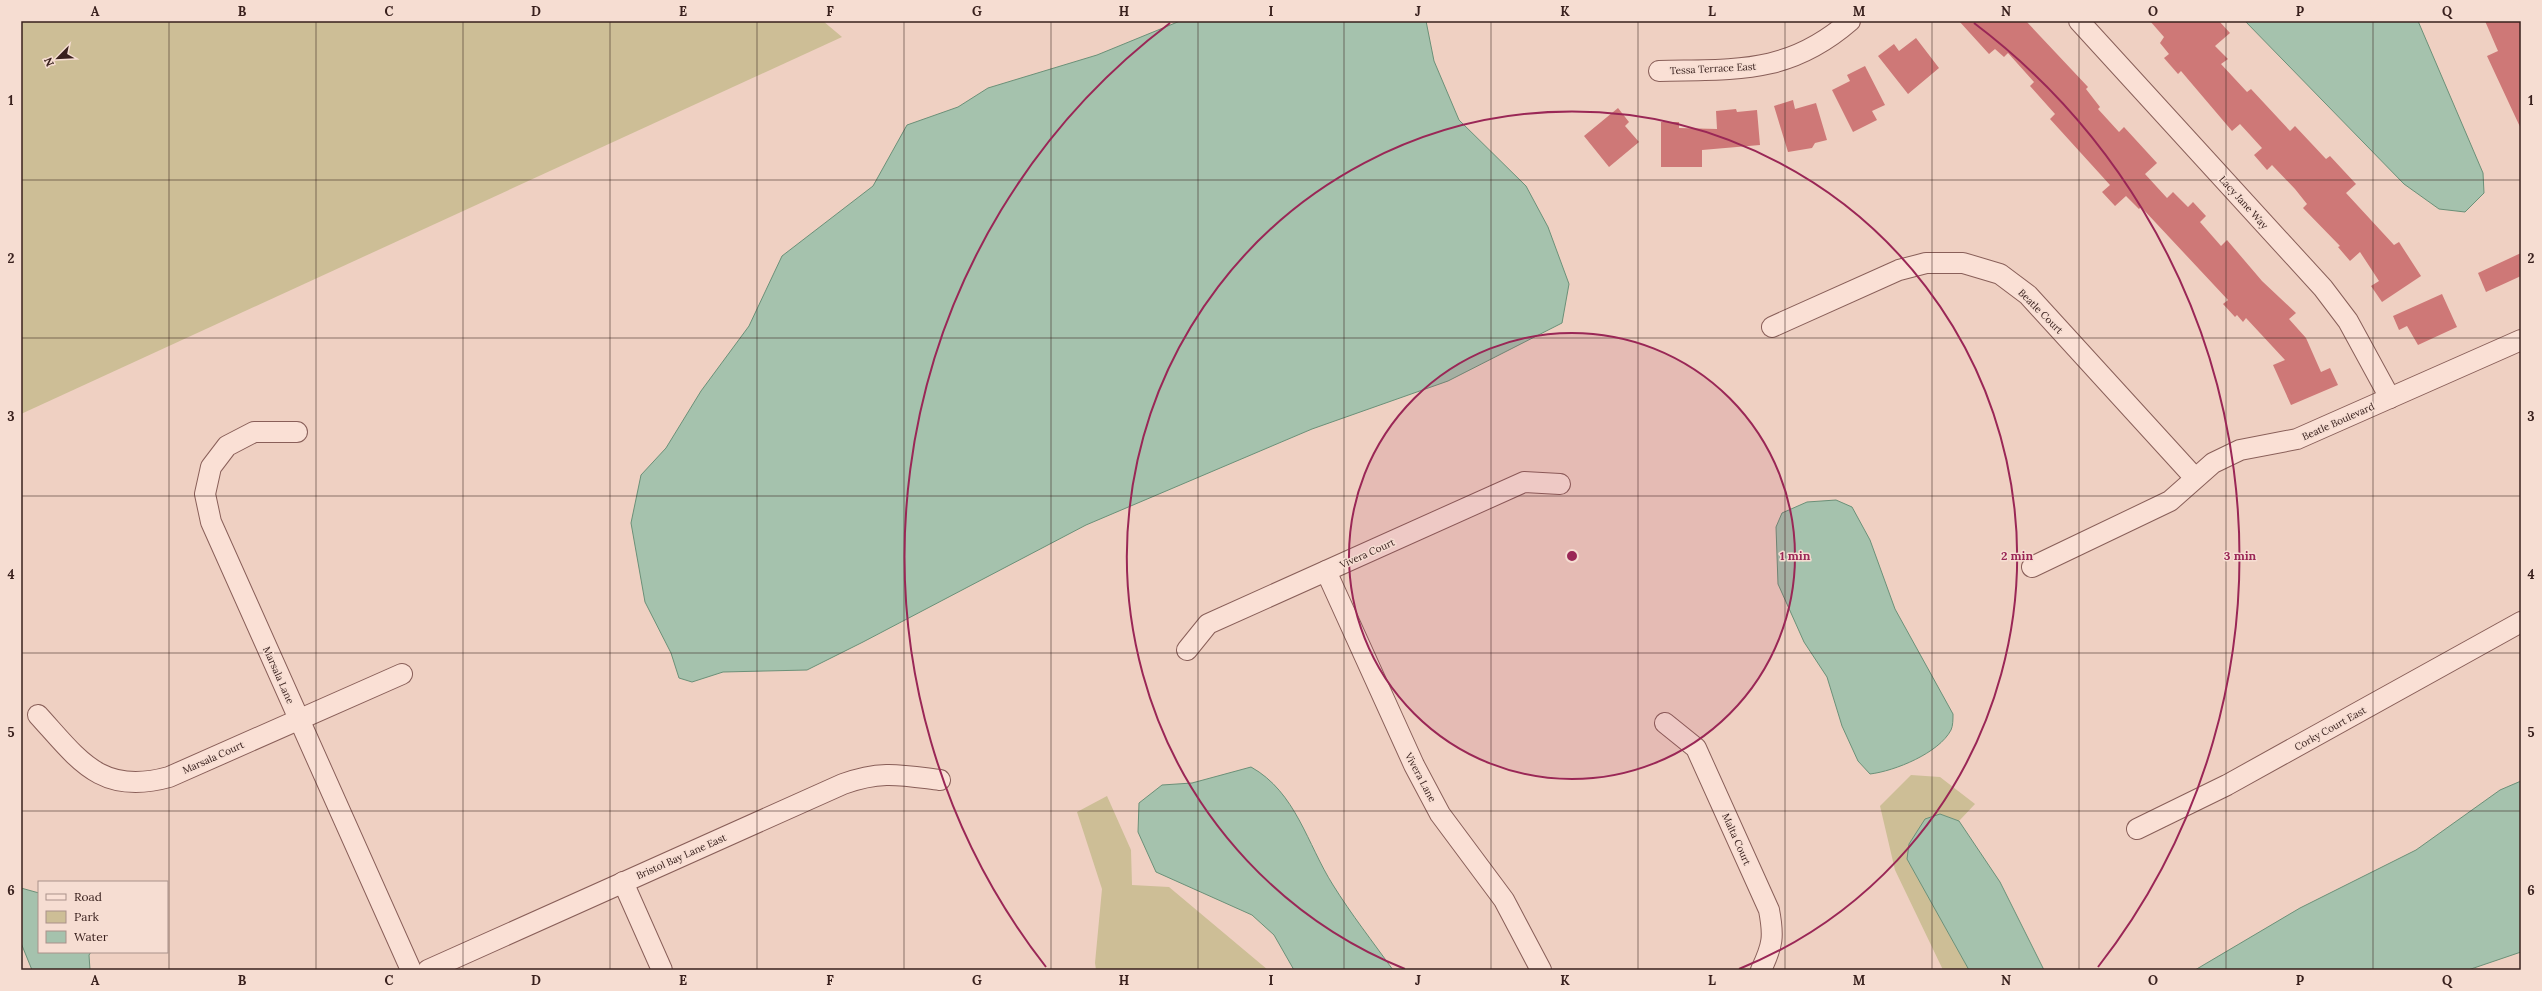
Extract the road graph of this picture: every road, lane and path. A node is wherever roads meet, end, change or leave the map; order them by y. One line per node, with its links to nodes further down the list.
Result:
1 (1850, 21): 3 (street, Tessa Terrace East)
2 (2079, 21): 6 (street, Lacy Jane Way)
3 (1659, 71)
4 (1772, 328): 8 (street, Beatle Court)
5 (2521, 340): 6 (street, Beatle Boulevard)
6 (2390, 398): 8 (street, Beatle Boulevard)
7 (297, 432): 16 (street, Marsala Lane)
8 (2195, 478): 10 (street, Beatle Boulevard)
9 (1560, 484): 11 (street, Vivera Court)
10 (2032, 567)
11 (1326, 571): 13 (street, Vivera Court); 24 (street, Vivera Lane)
12 (2521, 622): 19 (street, Corky Court East)
13 (1187, 650)
14 (402, 674): 16 (street, Marsala Court)
15 (38, 715): 16 (street, Marsala Court)
16 (298, 720): 21 (street, Marsala Lane)
17 (1665, 723): 25 (street, Malta Court)
18 (940, 780): 20 (street, Bristol Bay Lane East)
19 (2137, 829)
20 (622, 882): 22 (street, Bristol Bay Lane East); 23 (street)
21 (411, 970)
22 (428, 970)
23 (662, 970)
24 (1541, 970)
25 (1761, 970)

